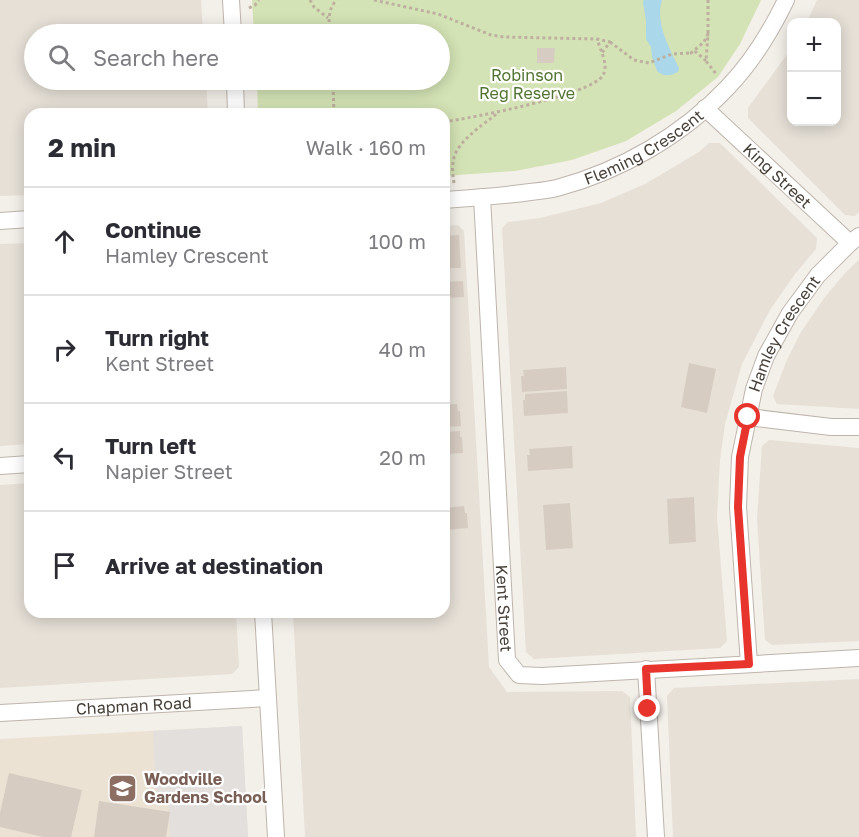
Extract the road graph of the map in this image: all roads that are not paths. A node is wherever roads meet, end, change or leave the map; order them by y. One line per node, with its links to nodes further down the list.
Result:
1 (231, 0): 3 (street)
2 (786, 0): 6 (street, Fleming Crescent)
3 (232, 24)
4 (235, 90): 5 (street)
5 (236, 108)
6 (705, 108): 7 (street, Fleming Crescent); 11 (street, King Street)
7 (482, 197): 8 (street, Fleming Crescent); 19 (street, Kent Street)
8 (450, 200)
9 (24, 219): 10 (street)
10 (0, 221)
11 (854, 240): 12 (street, Hamley Crescent)
12 (748, 417): 13 (street); 18 (street, Hamley Crescent)
13 (859, 427)
14 (24, 464): 15 (street)
15 (0, 466)
16 (263, 618): 20 (street)
17 (859, 658): 18 (street, Kent Street)
18 (749, 664): 19 (street, Kent Street)
19 (646, 669): 23 (street)
20 (268, 698): 21 (street, Chapman Road); 22 (street)
21 (0, 712)
22 (276, 837)
23 (656, 837)

